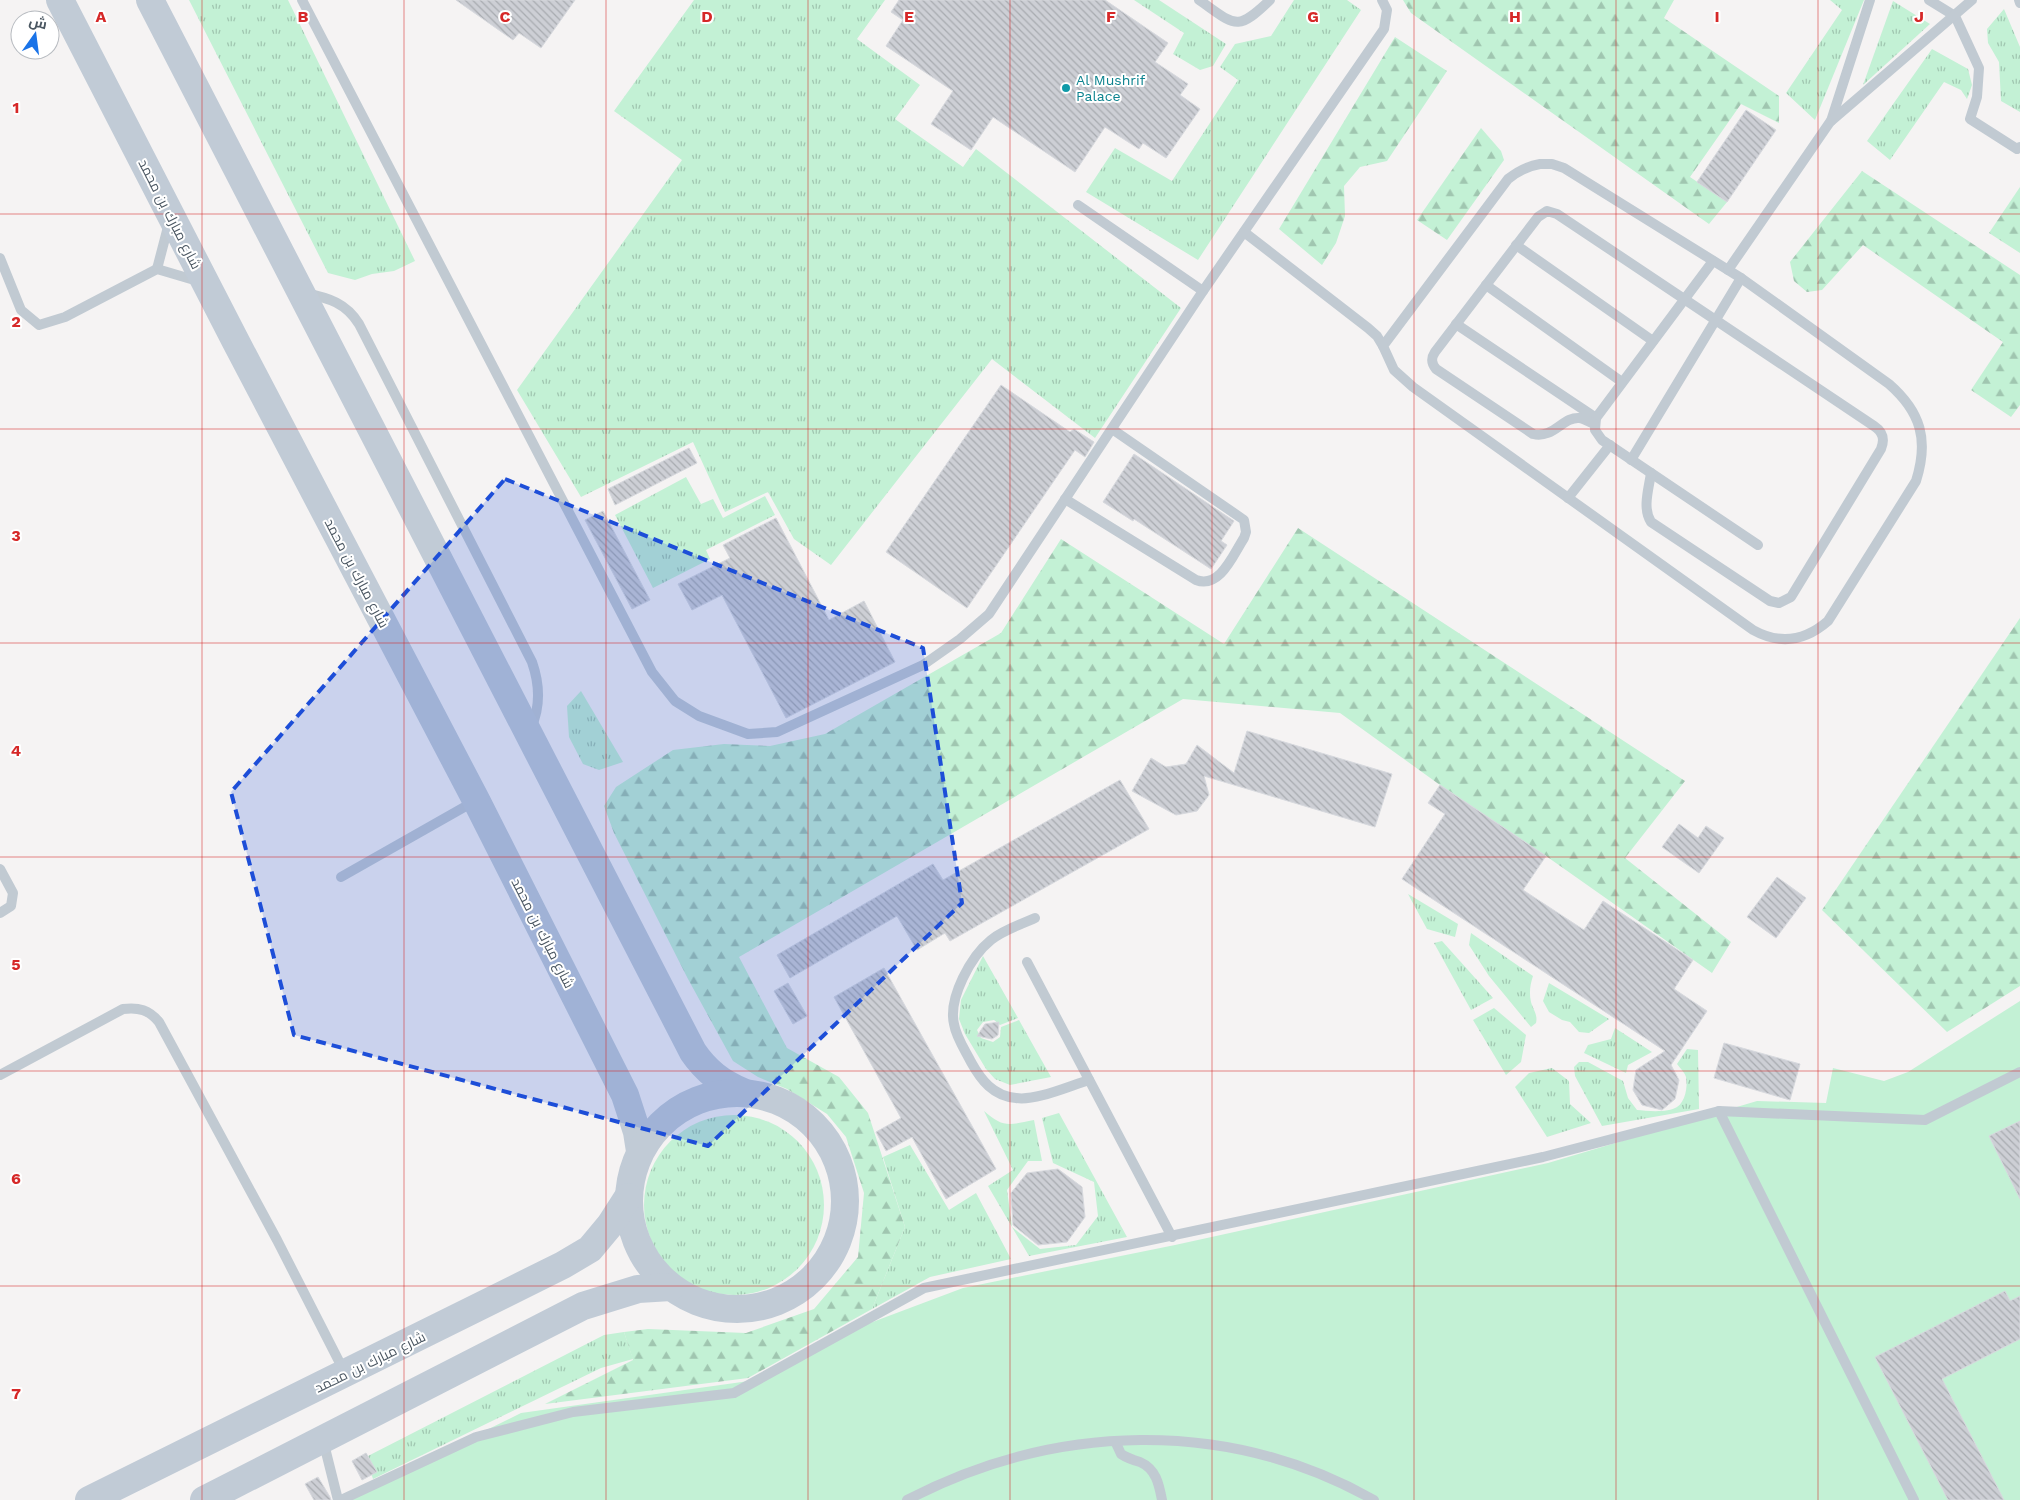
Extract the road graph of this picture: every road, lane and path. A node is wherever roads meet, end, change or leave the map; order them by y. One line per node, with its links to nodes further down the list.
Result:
1 (60, 0): 14 (street, شارع مبارك بن محمد)
2 (150, 0): 25 (street)
3 (302, 0): 38 (lane)
4 (1199, 0): 5 (lane)
5 (1270, 0)
6 (1382, 0): 15 (lane)
7 (1870, 0): 11 (lane)
8 (1929, 0): 10 (lane)
9 (1972, 0): 10 (lane)
10 (1955, 16): 11 (lane); 12 (lane)
11 (1830, 122): 20 (lane)
12 (2020, 147)
13 (1078, 204): 24 (lane)
14 (171, 214): 19 (lane); 22 (street, شارع مبارك بن محمد)
15 (1244, 232): 24 (lane); 30 (lane)
16 (1516, 245): 23 (lane); 26 (lane); 29 (lane)
17 (0, 258): 19 (lane)
18 (1713, 261): 20 (lane); 26 (lane); 30 (lane)
19 (157, 269): 22 (lane)
20 (1728, 270): 21 (lane)
21 (1741, 278): 27 (lane); 37 (lane)
22 (206, 284): 41 (street, شارع مبارك بن محمد)
23 (1486, 285): 28 (lane); 31 (lane)
24 (1203, 291): 33 (lane)
25 (301, 292): 40 (street); 40 (lane)
26 (1685, 298): 27 (lane); 29 (lane)
27 (1716, 319): 35 (lane); 36 (lane)
28 (1456, 324): 32 (lane); 32 (lane)
29 (1653, 341): 31 (lane)
30 (1383, 346): 37 (lane)
31 (1622, 382): 32 (lane)
32 (1595, 421): 34 (lane)
33 (1112, 429): 38 (lane); 38 (lane)
34 (1610, 445): 35 (lane); 37 (lane)
35 (1631, 460): 36 (lane)
36 (1651, 473): 39 (lane)
37 (1568, 498)
38 (1066, 499)
39 (1758, 545)
40 (528, 734): 50 (street)
41 (476, 800): 43 (lane); 52 (street, شارع مبارك بن محمد)
42 (0, 869): 44 (lane)
43 (341, 877)
44 (0, 913)
45 (1035, 918): 49 (lane)
46 (1027, 962): 49 (lane)
47 (2020, 1072): 51 (lane)
48 (0, 1075): 56 (lane)
49 (1089, 1080): 54 (lane)
50 (743, 1092): 52 (street); 55 (street)
51 (1719, 1111): 54 (lane); 65 (lane)
52 (640, 1151): 53 (street)
53 (628, 1196): 55 (street); 56 (street, شارع مبارك بن محمد)
54 (1172, 1237): 61 (lane)
55 (671, 1287): 57 (street)
56 (346, 1374): 59 (street, شارع مبارك بن محمد)
57 (322, 1440): 60 (street); 61 (lane)
58 (1115, 1441): 62 (lane); 63 (lane); 64 (lane)
59 (89, 1500)
60 (204, 1500)
61 (339, 1500)
62 (907, 1500)
63 (1162, 1500)
64 (1374, 1500)
65 (1914, 1500)

